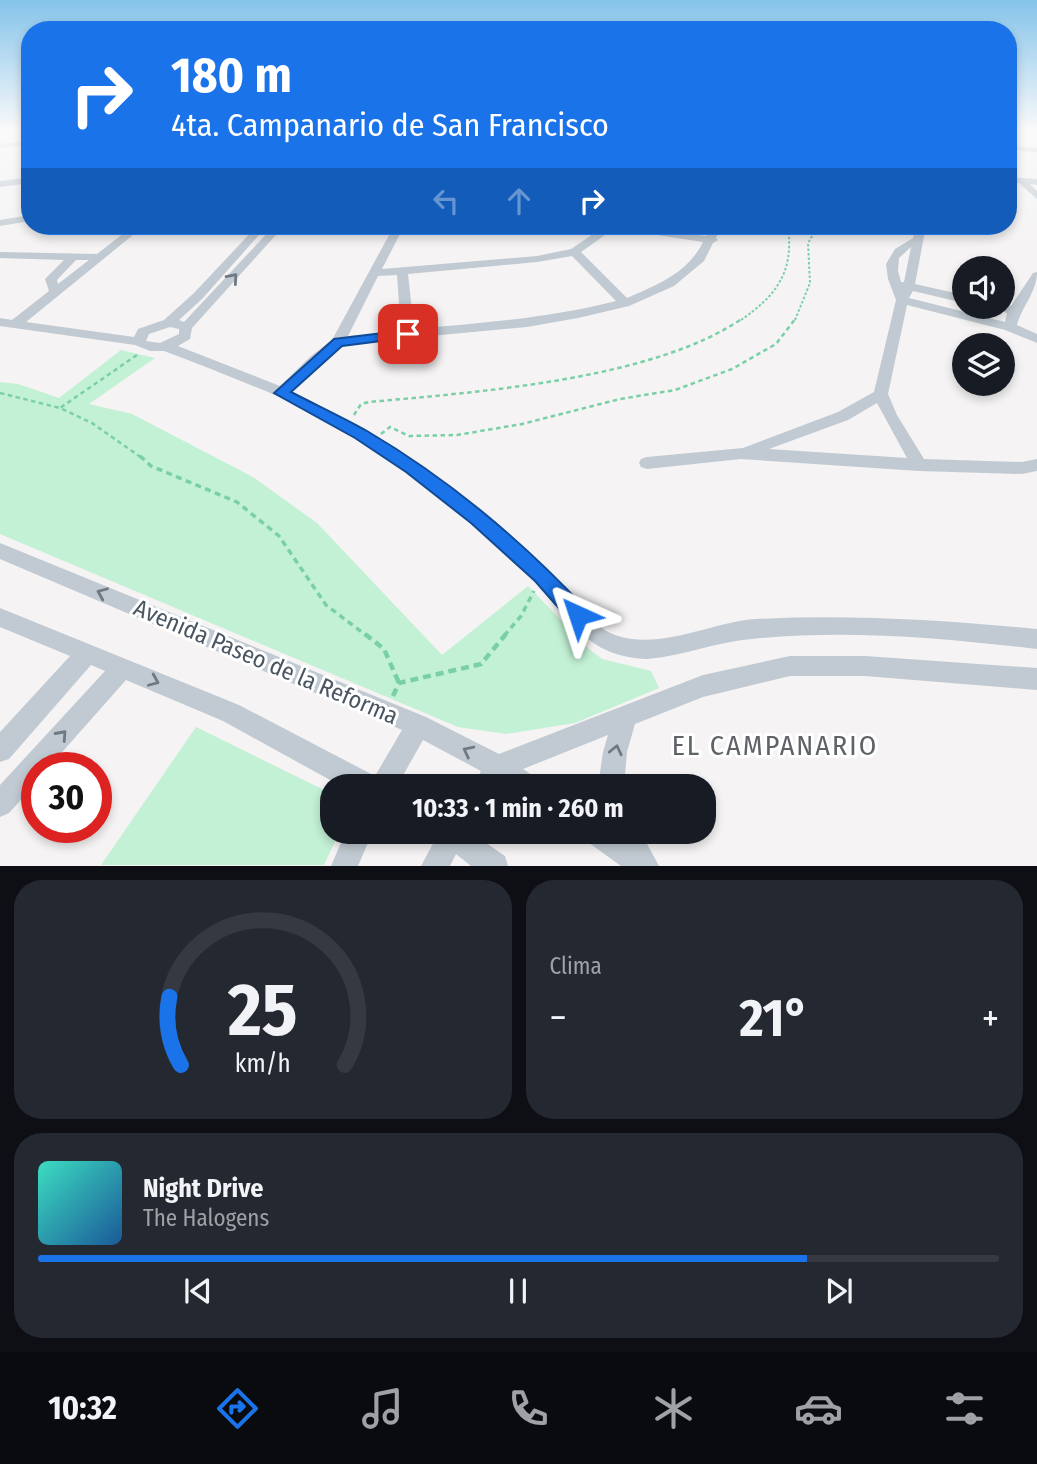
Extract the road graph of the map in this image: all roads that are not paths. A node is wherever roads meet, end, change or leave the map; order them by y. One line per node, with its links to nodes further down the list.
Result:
1 (21, 173): 2 (street)
2 (0, 176)
3 (21, 181): 7 (street)
4 (1017, 181): 5 (street)
5 (1021, 181): 6 (street); 8 (street)
6 (1037, 181)
7 (0, 184)
8 (1037, 196)
9 (21, 220): 10 (street)
10 (0, 223)
11 (127, 235): 24 (street)
12 (253, 235): 36 (street)
13 (271, 235): 38 (street, one-way to 13)
14 (394, 235): 26 (street)
15 (598, 235): 21 (street)
16 (679, 235): 20 (street)
17 (714, 235): 20 (street)
18 (917, 235): 28 (street)
19 (919, 235): 28 (street)
20 (713, 240): 32 (street)
21 (574, 252): 25 (street); 32 (street)
22 (0, 255): 23 (street)
23 (73, 257): 24 (street); 29 (street)
24 (97, 257): 29 (street)
25 (402, 271): 26 (street); 40 (street)
26 (374, 273): 42 (street)
27 (1037, 275): 33 (street)
28 (902, 285): 30 (street); 31 (street)
29 (55, 291): 37 (street)
30 (952, 296)
31 (902, 300): 39 (street); 45 (street)
32 (625, 303): 40 (street)
33 (1015, 309)
34 (1012, 319): 39 (street)
35 (0, 322): 37 (street)
36 (167, 323): 38 (street); 43 (street)
37 (15, 324): 43 (street)
38 (187, 327): 43 (street)
39 (1010, 327): 41 (street)
40 (408, 334): 42 (street)
41 (1037, 339)
42 (338, 342): 44 (street)
43 (151, 345): 44 (street)
44 (281, 393): 52 (street)
45 (881, 394): 46 (street); 48 (street)
46 (741, 453): 47 (street); 48 (street)
47 (648, 463)
48 (919, 465): 49 (street)
49 (1037, 465)
50 (0, 551): 57 (street, Avenida Paseo de la Reforma, one-way to 50)
51 (0, 617): 53 (street)
52 (1037, 639)
53 (87, 654): 54 (street); 58 (street)
54 (122, 668): 59 (street, one-way to 59); 64 (street, one-way to 54)
55 (1037, 679): 56 (street)
56 (626, 716): 62 (street); 63 (street, one-way to 56)
57 (418, 725): 60 (street); 61 (street, Avenida Paseo de la Reforma, one-way to 57)
58 (0, 750)
59 (345, 774)
60 (390, 774)
61 (489, 774)
62 (496, 774)
63 (612, 774)
64 (0, 804)
65 (354, 844): 70 (street)
66 (445, 844): 71 (street)
67 (467, 844): 72 (street)
68 (613, 844): 73 (street)
69 (632, 844): 73 (street)
70 (344, 866)
71 (434, 866)
72 (495, 866)
73 (646, 866)

